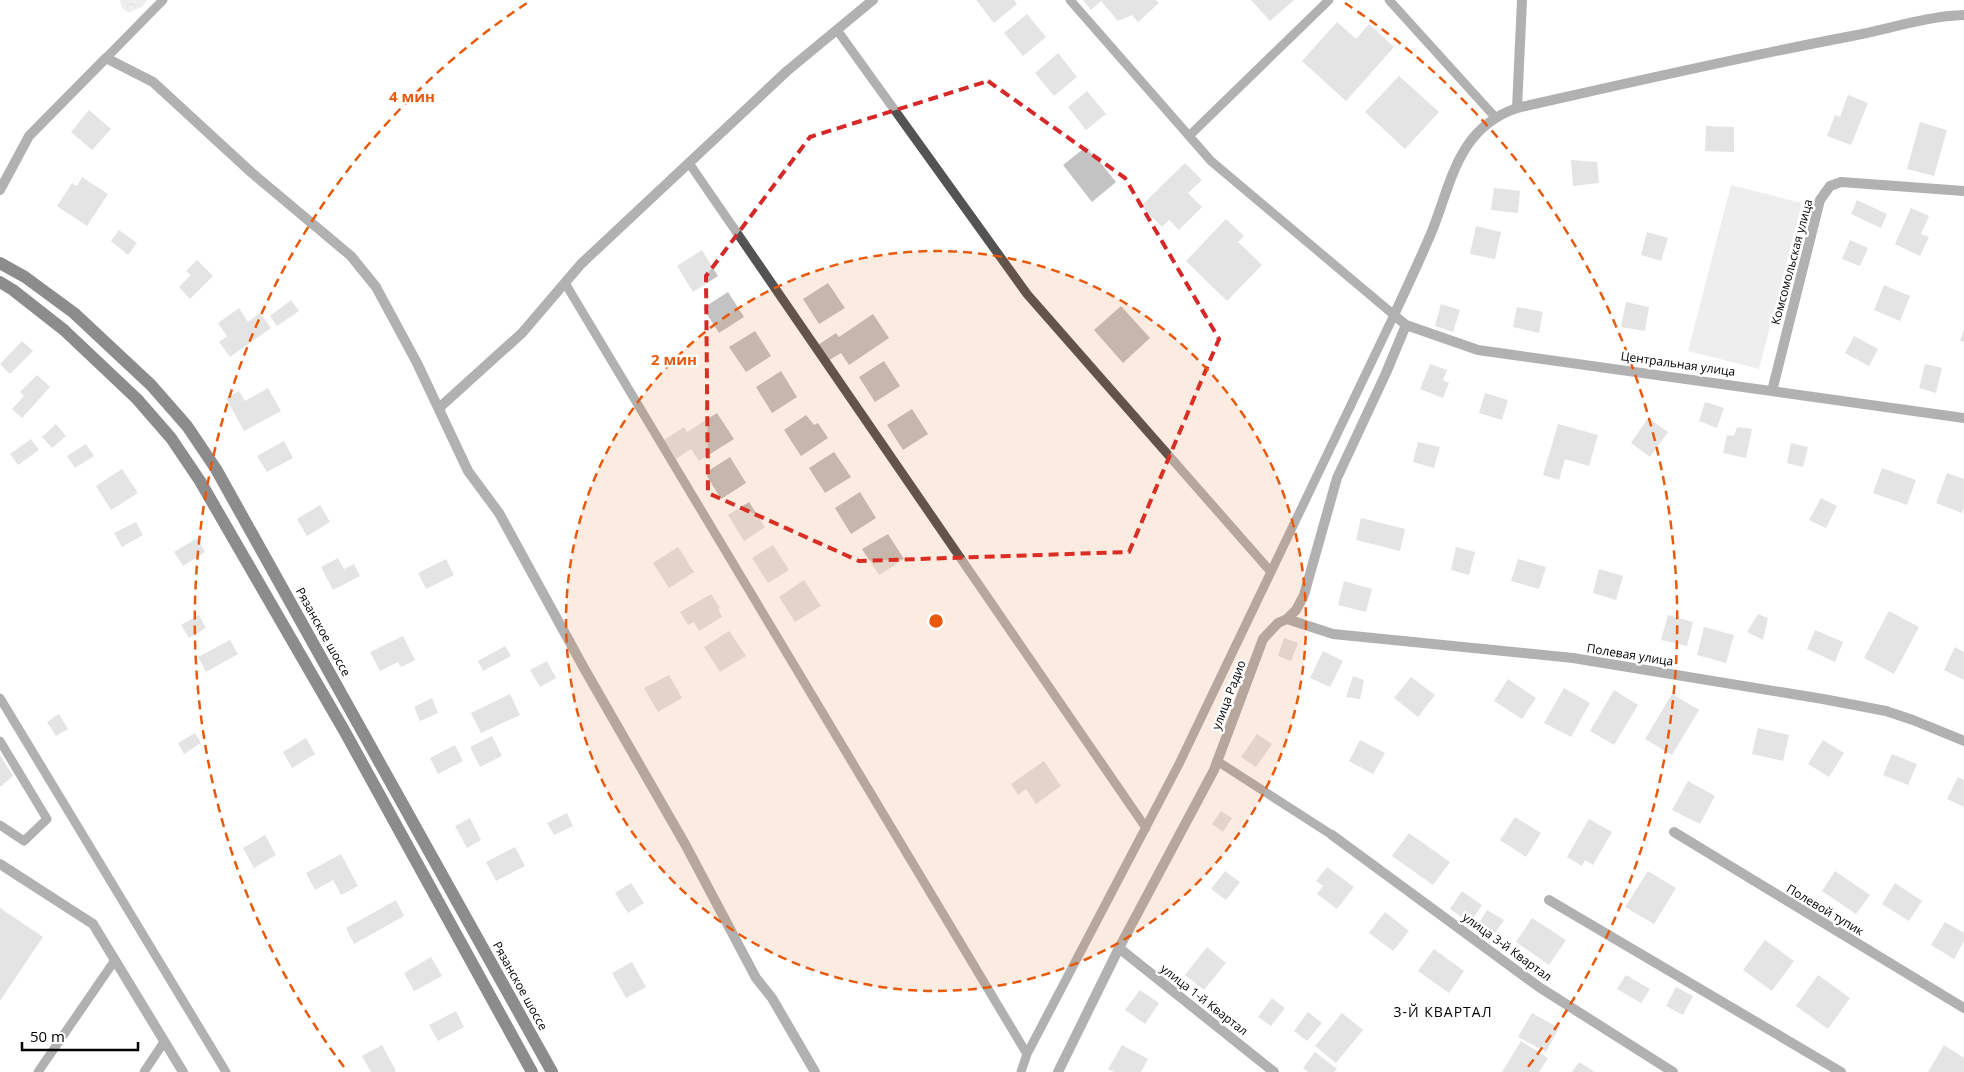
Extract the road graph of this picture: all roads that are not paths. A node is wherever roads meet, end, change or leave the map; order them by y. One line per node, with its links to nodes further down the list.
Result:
1 (163, 0): 9 (lane)
2 (873, 0): 8 (street)
3 (1070, 0): 12 (lane)
4 (1329, 0): 12 (lane)
5 (1389, 0): 11 (lane)
6 (1522, 0): 10 (street)
7 (1964, 15): 10 (street)
8 (837, 30): 13 (street); 24 (lane)
9 (106, 58): 14 (street); 22 (street)
10 (1517, 108): 11 (street)
11 (1496, 117): 19 (street)
12 (1189, 136): 19 (lane)
13 (689, 163): 18 (street); 31 (lane)
14 (0, 190)
15 (1964, 191): 21 (street, Комсомольская улица)
16 (0, 263): 46 (main road, Рязанское шоссе)
17 (0, 282): 45 (main road)
18 (564, 283): 22 (street); 40 (lane)
19 (1394, 315): 20 (street, Центральная улица); 24 (lane)
20 (1406, 325): 21 (street, Центральная улица); 25 (street, улица Радио)
21 (1772, 391): 23 (street, Центральная улица)
22 (438, 408): 47 (street)
23 (1964, 418)
24 (1271, 572): 31 (lane)
25 (1287, 618): 28 (street, Полевая улица); 29 (street, улица Радио)
26 (0, 698): 44 (lane)
27 (0, 741): 30 (lane)
28 (1964, 741)
29 (1217, 760): 33 (lane); 36 (street, улица Радио)
30 (0, 825)
31 (1146, 828): 40 (lane)
32 (1674, 832): 38 (street, Полевой тупик)
33 (1332, 835): 51 (street, улица 3-й Квартал)
34 (0, 864): 37 (street)
35 (1549, 900): 52 (street)
36 (1118, 948): 49 (street, улица Радио); 50 (street, улица 1-й Квартал)
37 (115, 960): 39 (street); 41 (lane)
38 (1964, 1008)
39 (164, 1042): 42 (lane); 43 (street)
40 (1027, 1054): 48 (lane)
41 (38, 1072)
42 (144, 1072)
43 (182, 1072)
44 (226, 1072)
45 (532, 1072)
46 (552, 1072)
47 (815, 1072)
48 (1020, 1072)
49 (1058, 1072)
50 (1274, 1072)
51 (1673, 1072)
52 (1841, 1072)

